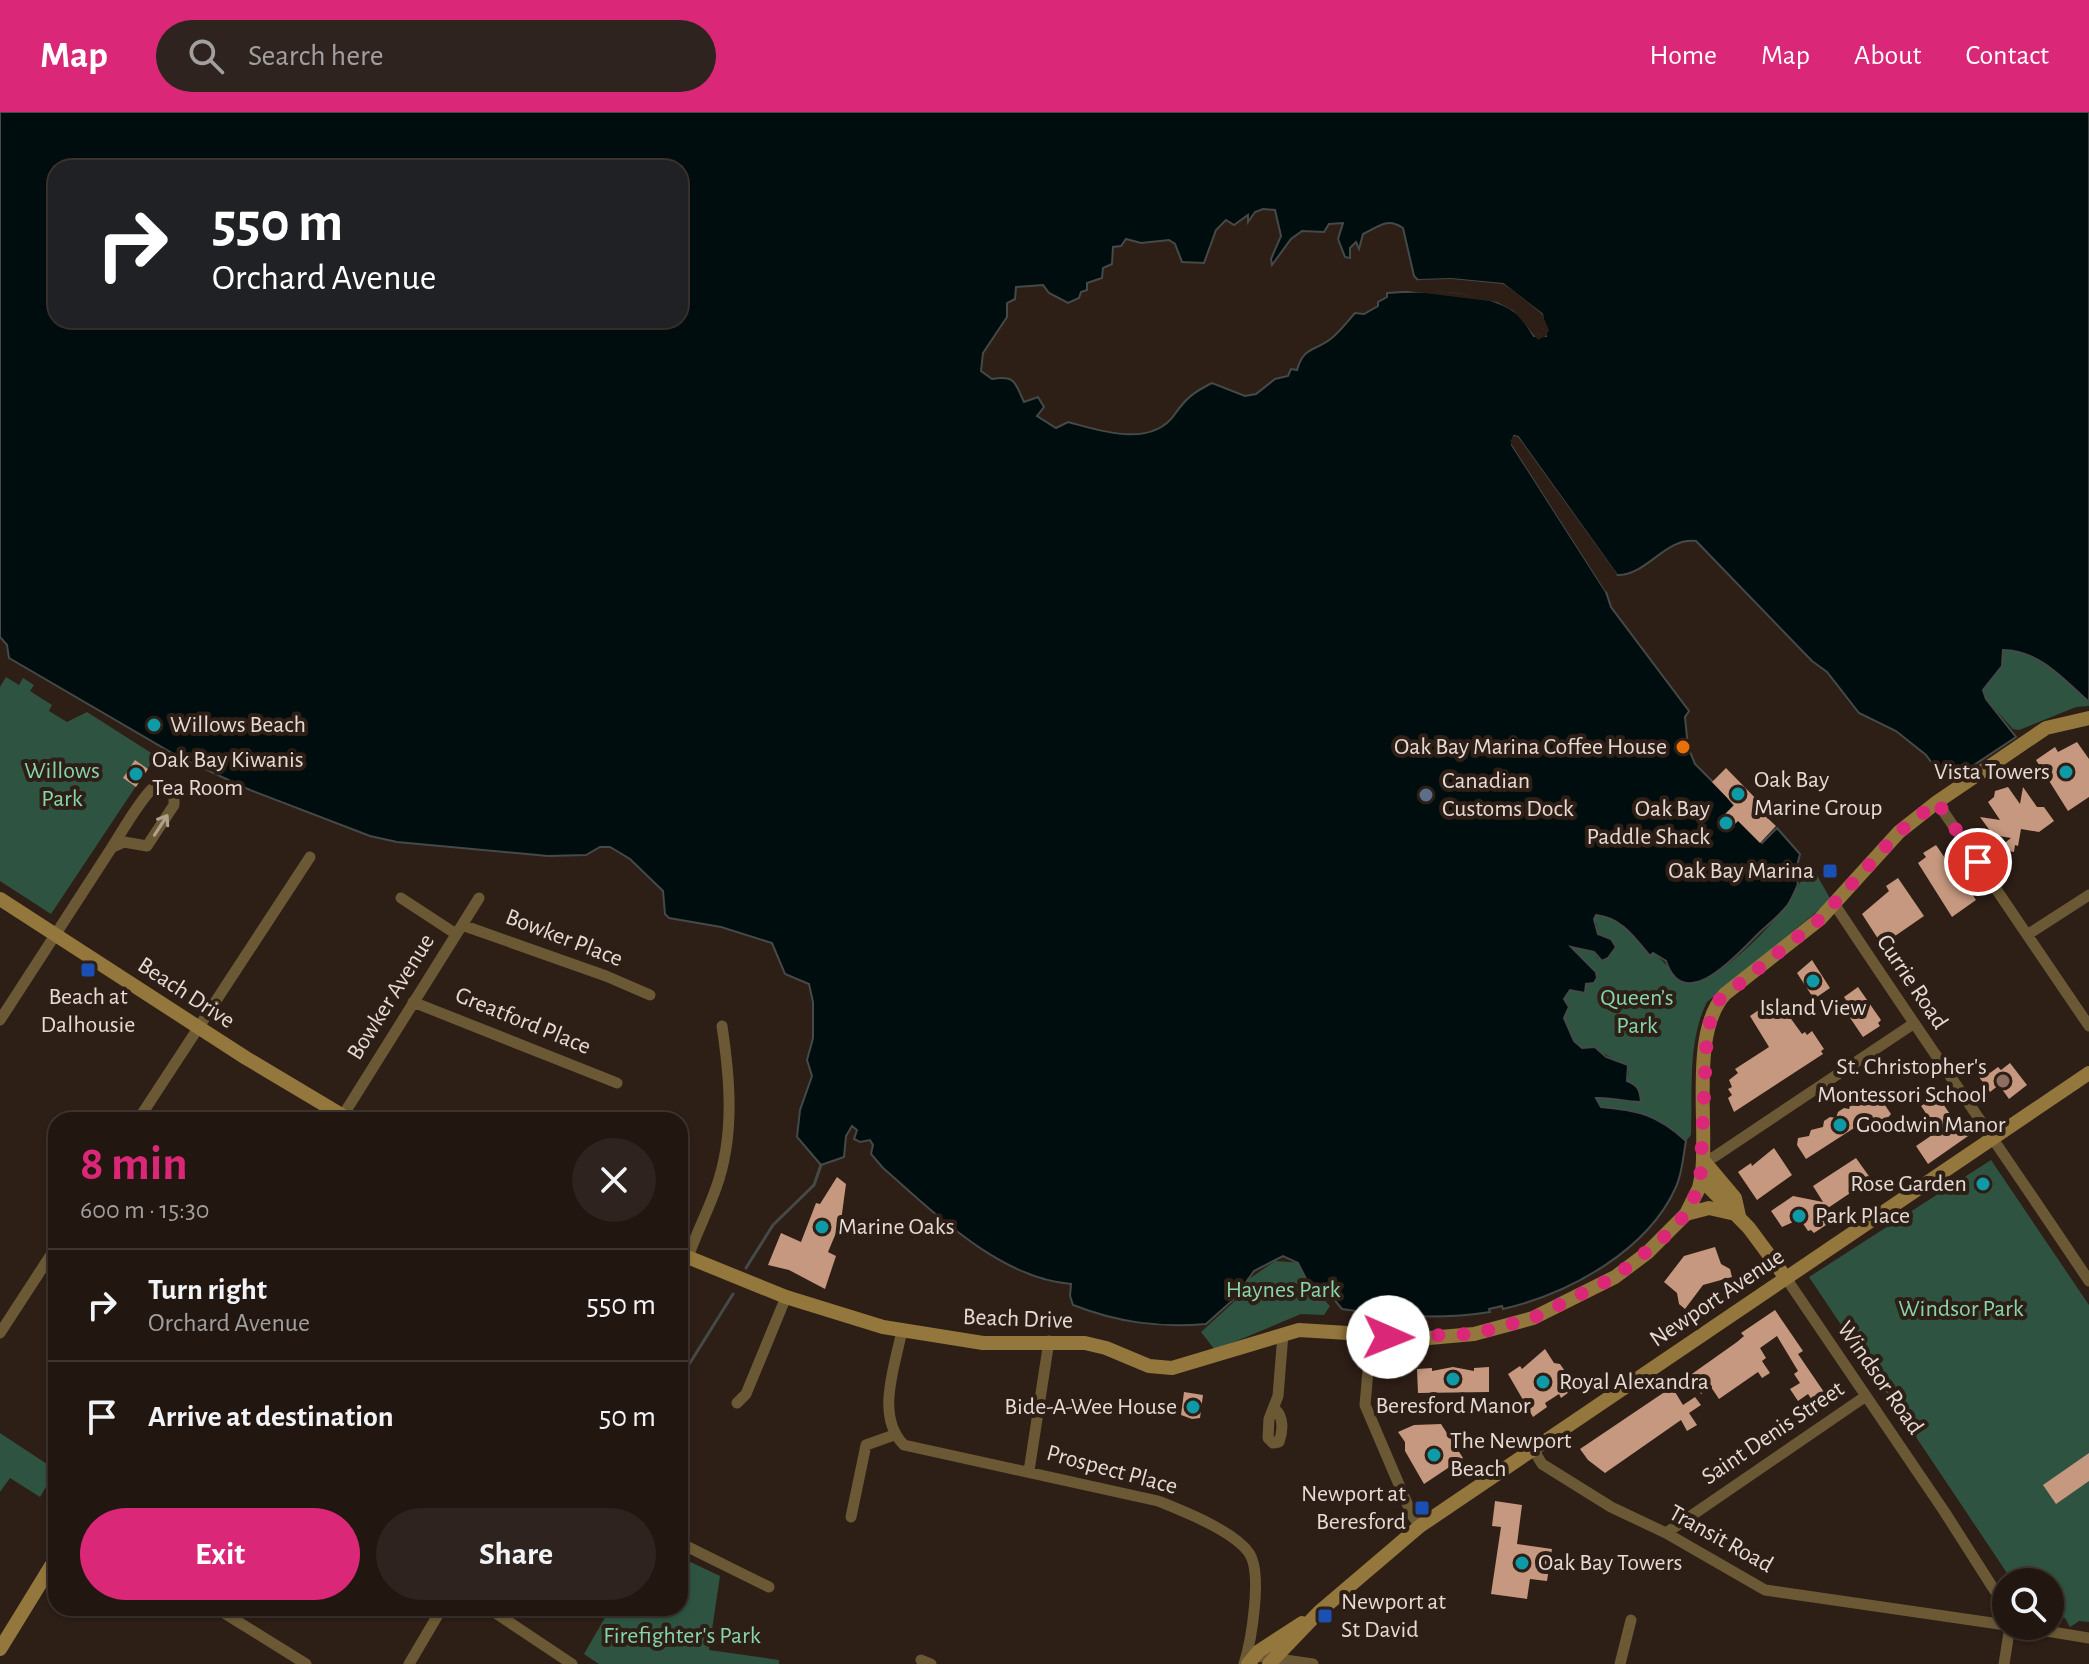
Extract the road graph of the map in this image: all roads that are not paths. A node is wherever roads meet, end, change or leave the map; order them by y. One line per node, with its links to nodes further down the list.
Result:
1 (2089, 718): 2 (main road, Beach Drive)
2 (1937, 802): 9 (main road, Beach Drive); 12 (street)
3 (113, 847): 3 (street, one-way to 3); 11 (street)
4 (310, 857): 19 (street)
5 (2089, 895): 12 (street)
6 (401, 898): 10 (street, Bowker Place)
7 (479, 898): 10 (street, Bowker Avenue)
8 (0, 899): 11 (main road, Beach Drive)
9 (1835, 905): 16 (street, Currie Road); 26 (main road, Beach Drive)
10 (459, 929): 13 (street, Bowker Place); 14 (street, Bowker Avenue)
11 (55, 935): 15 (street); 19 (main road, Beach Drive)
12 (2027, 935): 18 (street)
13 (650, 995)
14 (413, 1002): 21 (street, Greatford Place); 24 (street, Bowker Avenue)
15 (0, 1020)
16 (1913, 1024): 25 (street, Currie Road); 26 (street)
17 (722, 1026): 30 (street)
18 (2089, 1026)
19 (198, 1028): 22 (street); 23 (main road, Beach Drive)
20 (2089, 1073): 25 (main road, Newport Avenue)
21 (617, 1083)
22 (143, 1112)
23 (333, 1112)
24 (348, 1112)
25 (1994, 1138): 33 (main road, Newport Avenue); 34 (street, Currie Road)
26 (1703, 1160): 27 (main road, Beach Drive); 29 (main road)
27 (1701, 1179): 28 (main road, Beach Drive); 29 (main road, Windsor Road)
28 (1686, 1214): 29 (main road); 39 (main road, Beach Drive)
29 (1739, 1216): 33 (main road, Windsor Road)
30 (688, 1248)
31 (688, 1258): 35 (main road, Beach Drive)
32 (48, 1259): 37 (street)
33 (1786, 1278): 41 (street, Windsor Road); 45 (main road, Newport Avenue)
34 (2089, 1281)
35 (786, 1297): 36 (main road, Beach Drive); 42 (street)
36 (902, 1330): 40 (main road, Beach Drive); 44 (street)
37 (0, 1333)
38 (1283, 1334): 39 (main road, Beach Drive); 40 (main road, Beach Drive); 43 (street)
39 (1371, 1336): 48 (street)
40 (1049, 1341): 46 (street)
41 (1866, 1396): 49 (street, Saint Denis Street); 53 (street, Windsor Road)
42 (737, 1403)
43 (1275, 1409)
44 (894, 1435): 46 (street, Prospect Place); 47 (street)
45 (1533, 1449): 48 (main road, Newport Avenue); 49 (street, Transit Road)
46 (1029, 1471): 64 (street, Prospect Place)
47 (851, 1517)
48 (1420, 1526): 54 (main road, Newport Avenue)
49 (1666, 1533): 59 (street, Transit Road)
50 (688, 1547): 52 (street)
51 (48, 1571): 63 (main road)
52 (769, 1587)
53 (1992, 1591)
54 (1319, 1612): 64 (main road); 65 (main road, Newport Avenue)
55 (229, 1616): 66 (street)
56 (437, 1616): 67 (street)
57 (500, 1616): 68 (street)
58 (1631, 1620): 70 (street)
59 (1992, 1623)
60 (2064, 1634): 61 (street)
61 (2089, 1638)
62 (2006, 1640): 71 (street)
63 (0, 1649)
64 (1248, 1660): 65 (street)
65 (1271, 1661): 69 (street)
66 (306, 1664)
67 (409, 1664)
68 (572, 1664)
69 (1313, 1664)
70 (1620, 1664)
71 (2004, 1664)

